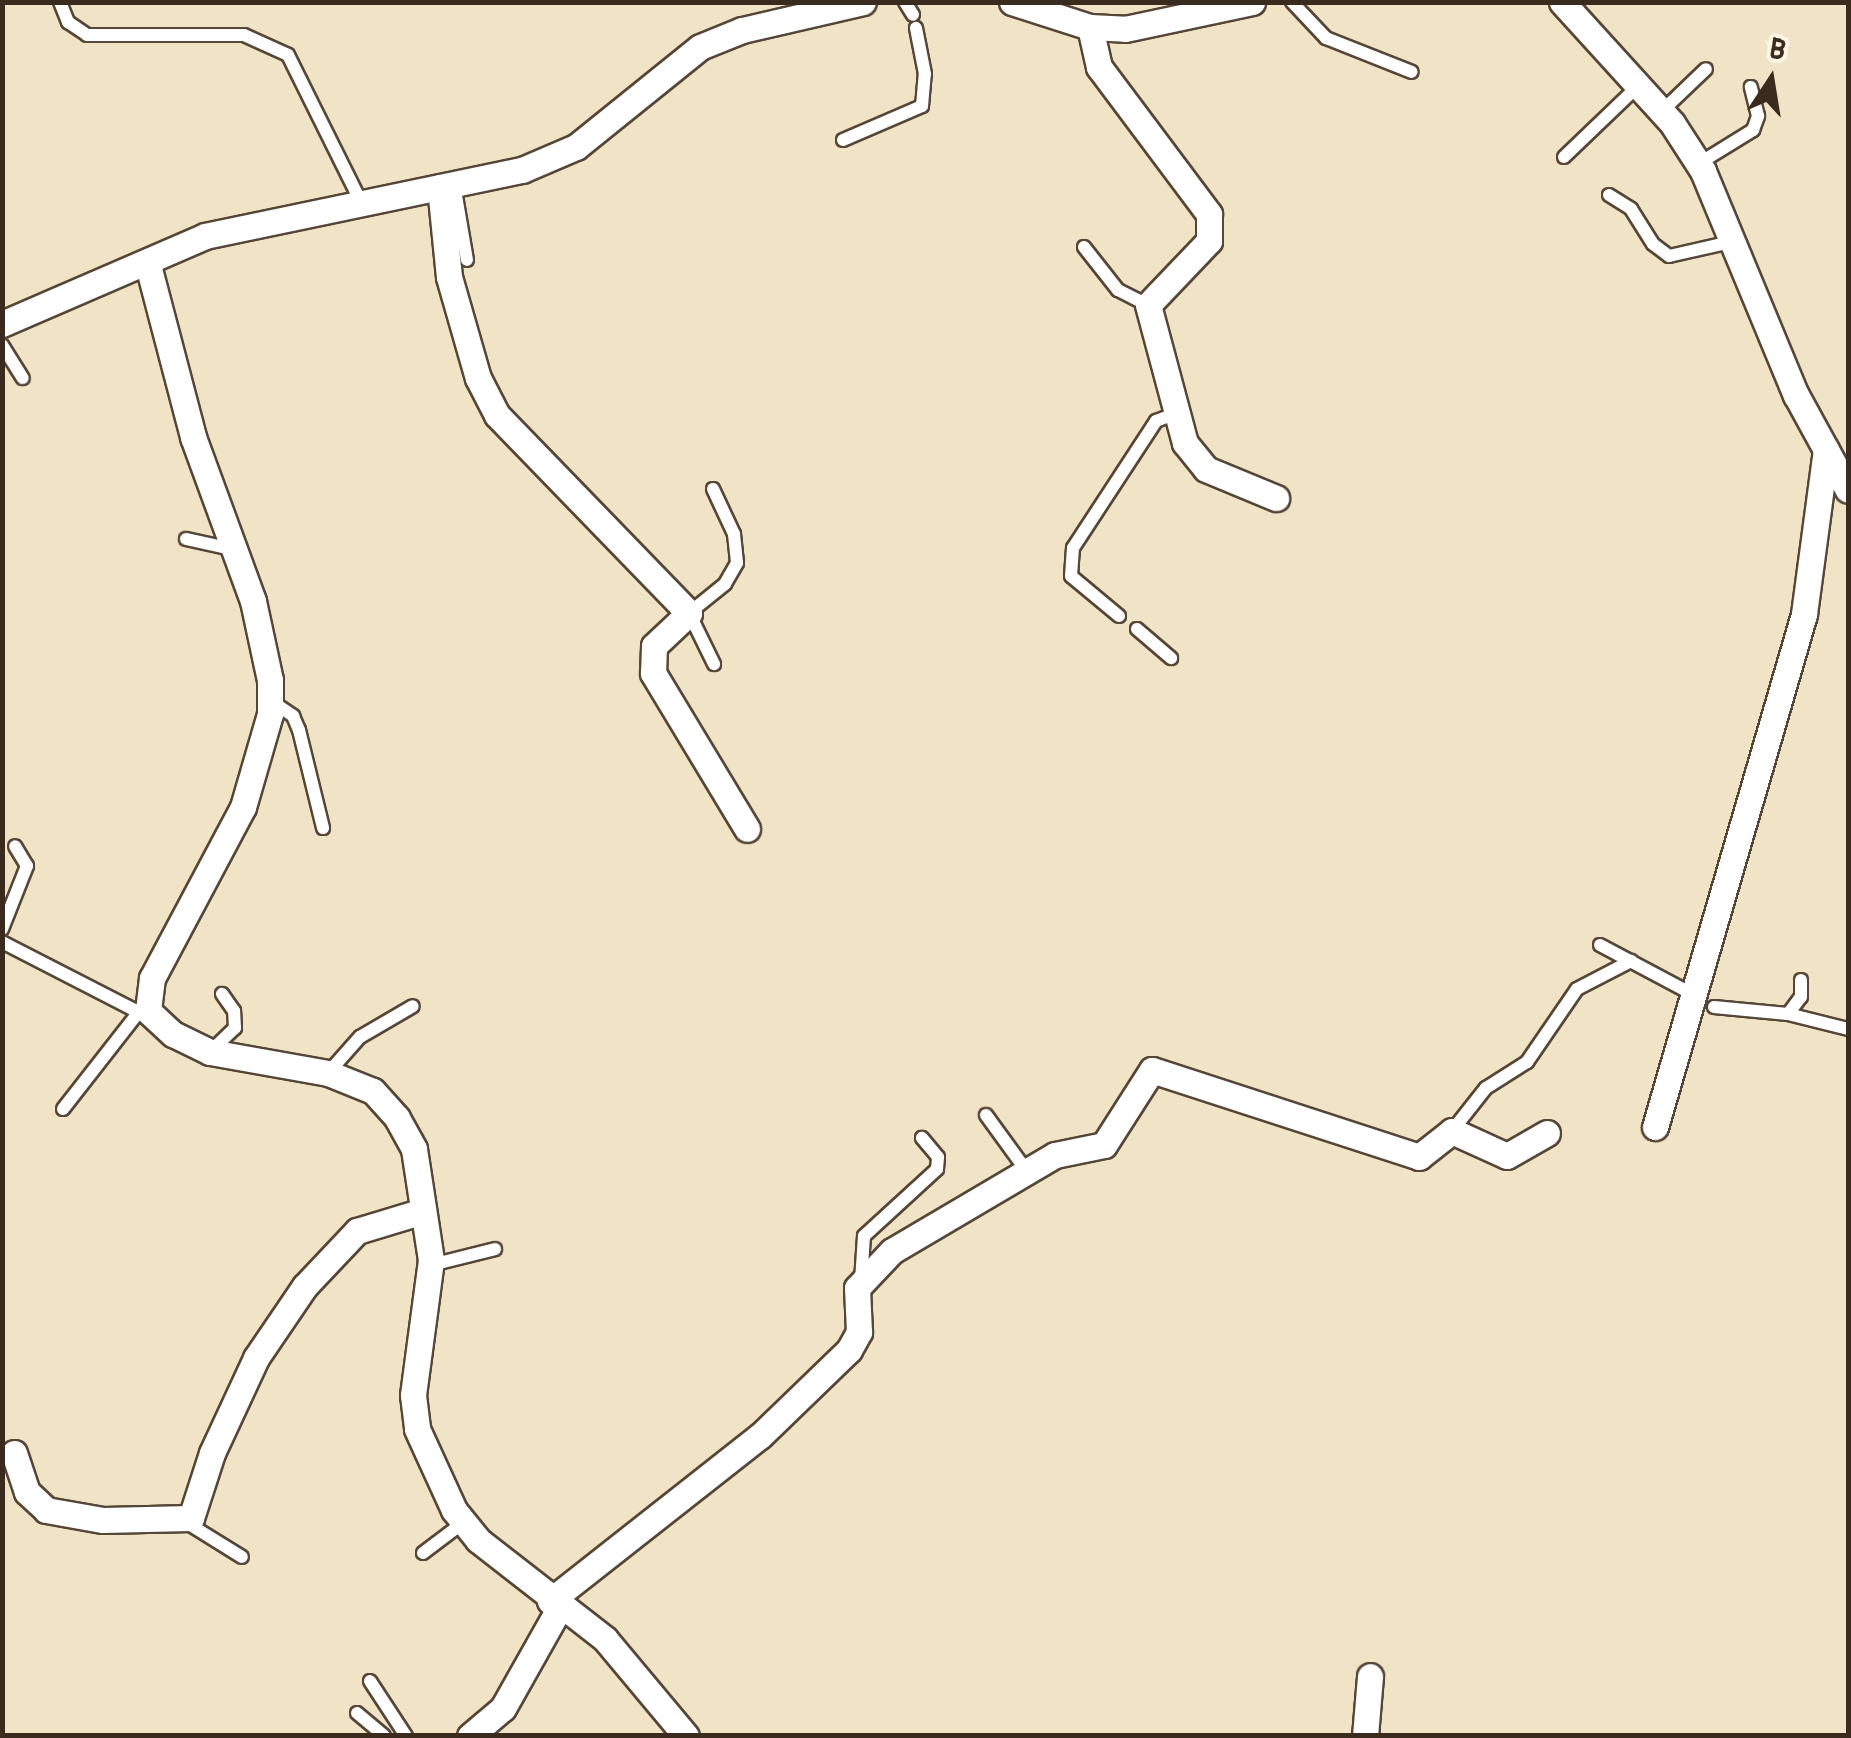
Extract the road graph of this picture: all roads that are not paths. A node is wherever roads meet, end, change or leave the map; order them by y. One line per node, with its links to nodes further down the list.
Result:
1 (60, 2): 19 (lane)
2 (864, 2): 17 (street)
3 (904, 2): 14 (lane)
4 (1012, 2): 8 (street)
5 (1252, 2): 8 (street)
6 (1292, 2): 10 (lane)
7 (1562, 2): 11 (street)
8 (1090, 27): 24 (street)
9 (1706, 69): 13 (lane)
10 (1412, 72)
11 (1638, 86): 13 (street); 15 (lane)
12 (1751, 87): 16 (lane)
13 (1661, 112): 16 (street)
14 (843, 140)
15 (1564, 158)
16 (1698, 164): 20 (street)
17 (447, 185): 19 (street); 22 (lane); 35 (street)
18 (1609, 195): 20 (lane)
19 (361, 202): 23 (street)
20 (1730, 242): 29 (street)
21 (1084, 246): 24 (lane)
22 (467, 260)
23 (148, 265): 25 (street); 34 (street)
24 (1148, 305): 28 (street)
25 (2, 324)
26 (2, 346): 27 (lane)
27 (23, 378)
28 (1182, 412): 32 (street); 36 (lane)
29 (1826, 449): 31 (street); 50 (street)
30 (713, 489): 35 (lane)
31 (1848, 490)
32 (1276, 498)
33 (186, 539): 34 (lane)
34 (236, 550): 40 (street)
35 (690, 613): 39 (lane); 42 (street)
36 (1119, 616)
37 (1138, 629): 38 (lane)
38 (1172, 658)
39 (714, 664)
40 (270, 701): 41 (lane); 52 (street)
41 (322, 828)
42 (747, 829)
43 (15, 846): 44 (lane)
44 (2, 928)
45 (2, 942): 52 (lane)
46 (1600, 945): 47 (lane)
47 (1631, 961): 50 (lane); 60 (lane)
48 (1801, 980): 53 (lane)
49 (222, 994): 55 (lane)
50 (1701, 1003): 53 (lane); 59 (street)
51 (413, 1006): 56 (lane)
52 (142, 1007): 55 (street); 57 (lane)
53 (1788, 1014): 54 (lane)
54 (1848, 1029)
55 (210, 1052): 56 (street)
56 (328, 1073): 64 (street)
57 (63, 1109)
58 (986, 1115): 63 (lane)
59 (1655, 1128)
60 (1452, 1131): 61 (street); 63 (street)
61 (1546, 1134)
62 (922, 1138): 67 (lane)
63 (1026, 1170): 67 (street)
64 (424, 1211): 66 (street); 69 (street)
65 (495, 1249): 66 (lane)
66 (430, 1265): 70 (street)
67 (861, 1281): 73 (street)
68 (14, 1453): 69 (street)
69 (184, 1522): 72 (lane)
70 (464, 1522): 71 (lane); 73 (street)
71 (424, 1553)
72 (242, 1557)
73 (555, 1604): 79 (street); 80 (street)
74 (1370, 1676): 81 (street)
75 (370, 1681): 78 (lane)
76 (356, 1713): 77 (lane)
77 (384, 1736)
78 (406, 1736)
79 (470, 1736)
80 (686, 1736)
81 (1365, 1736)

